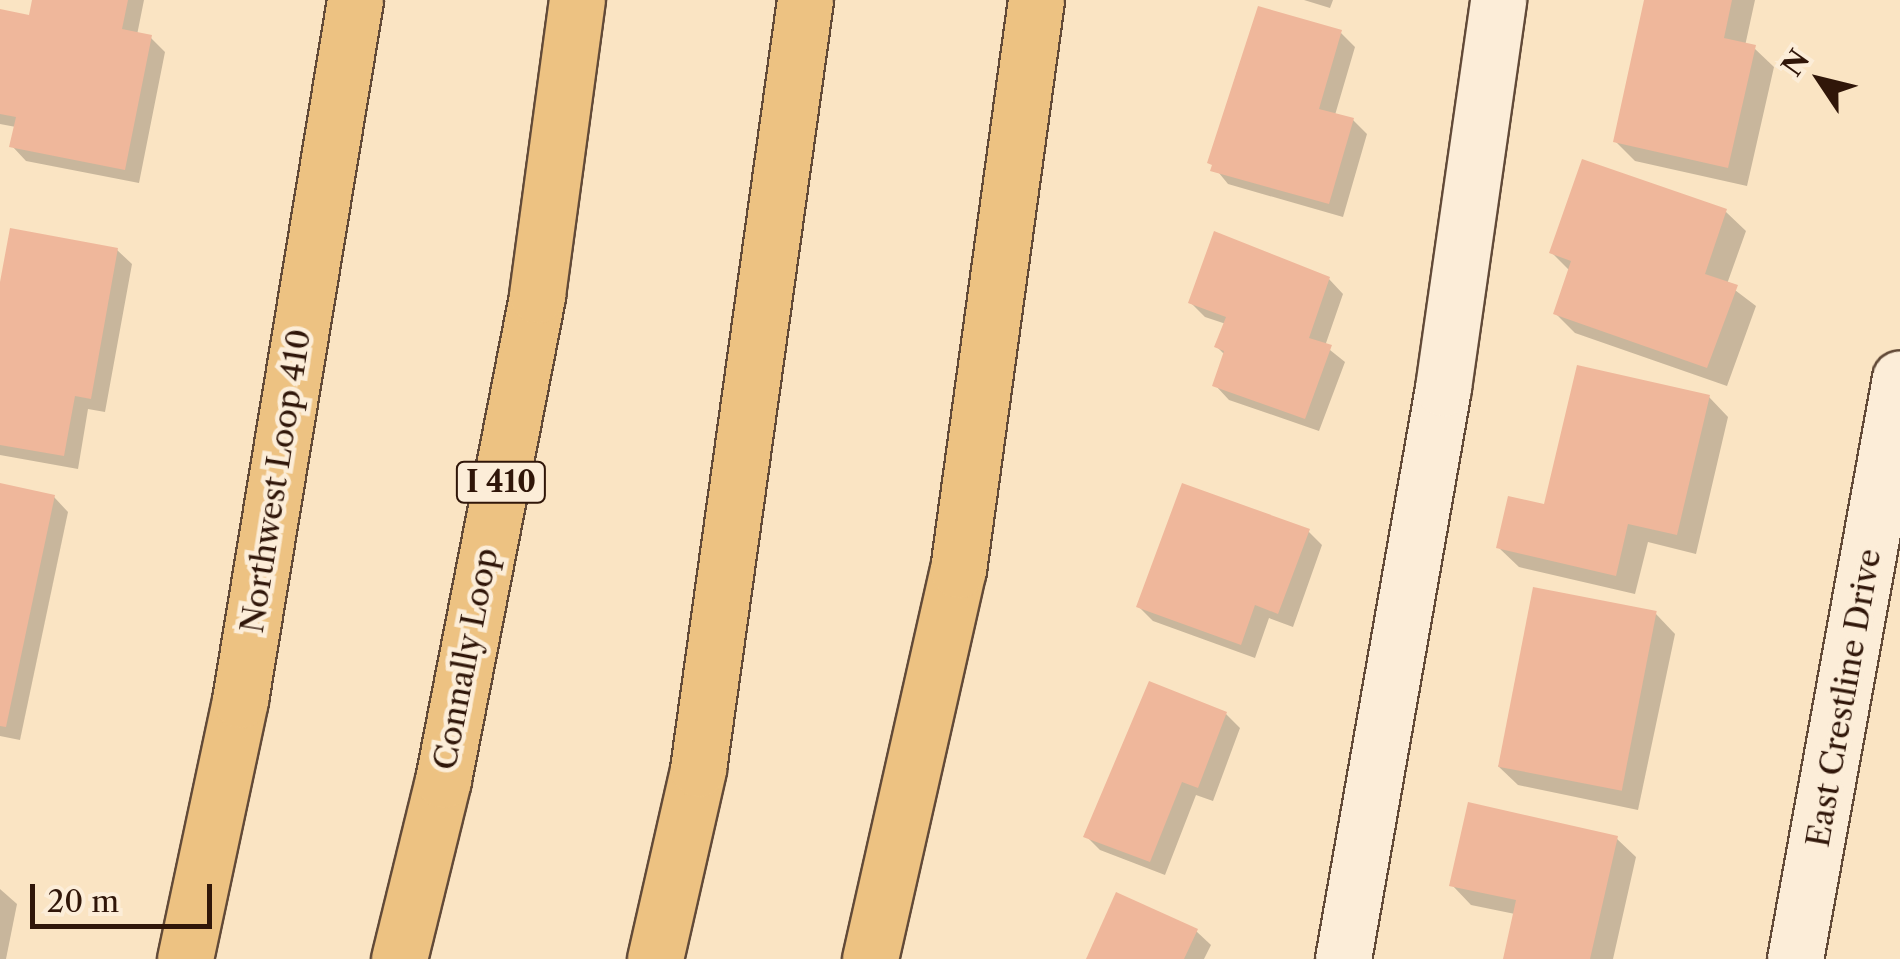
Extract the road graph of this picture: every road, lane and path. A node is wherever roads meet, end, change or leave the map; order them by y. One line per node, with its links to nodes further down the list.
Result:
1 (355, 0): 7 (main road, Northwest Loop 410)
2 (577, 0): 8 (main road, Connally Loop / I 410)
3 (806, 0): 9 (main road)
4 (1036, 0): 10 (main road)
5 (1498, 0): 11 (street)
6 (1900, 378): 12 (street, East Crestline Drive)
7 (185, 959)
8 (399, 959)
9 (655, 959)
10 (870, 959)
11 (1343, 959)
12 (1794, 959)

